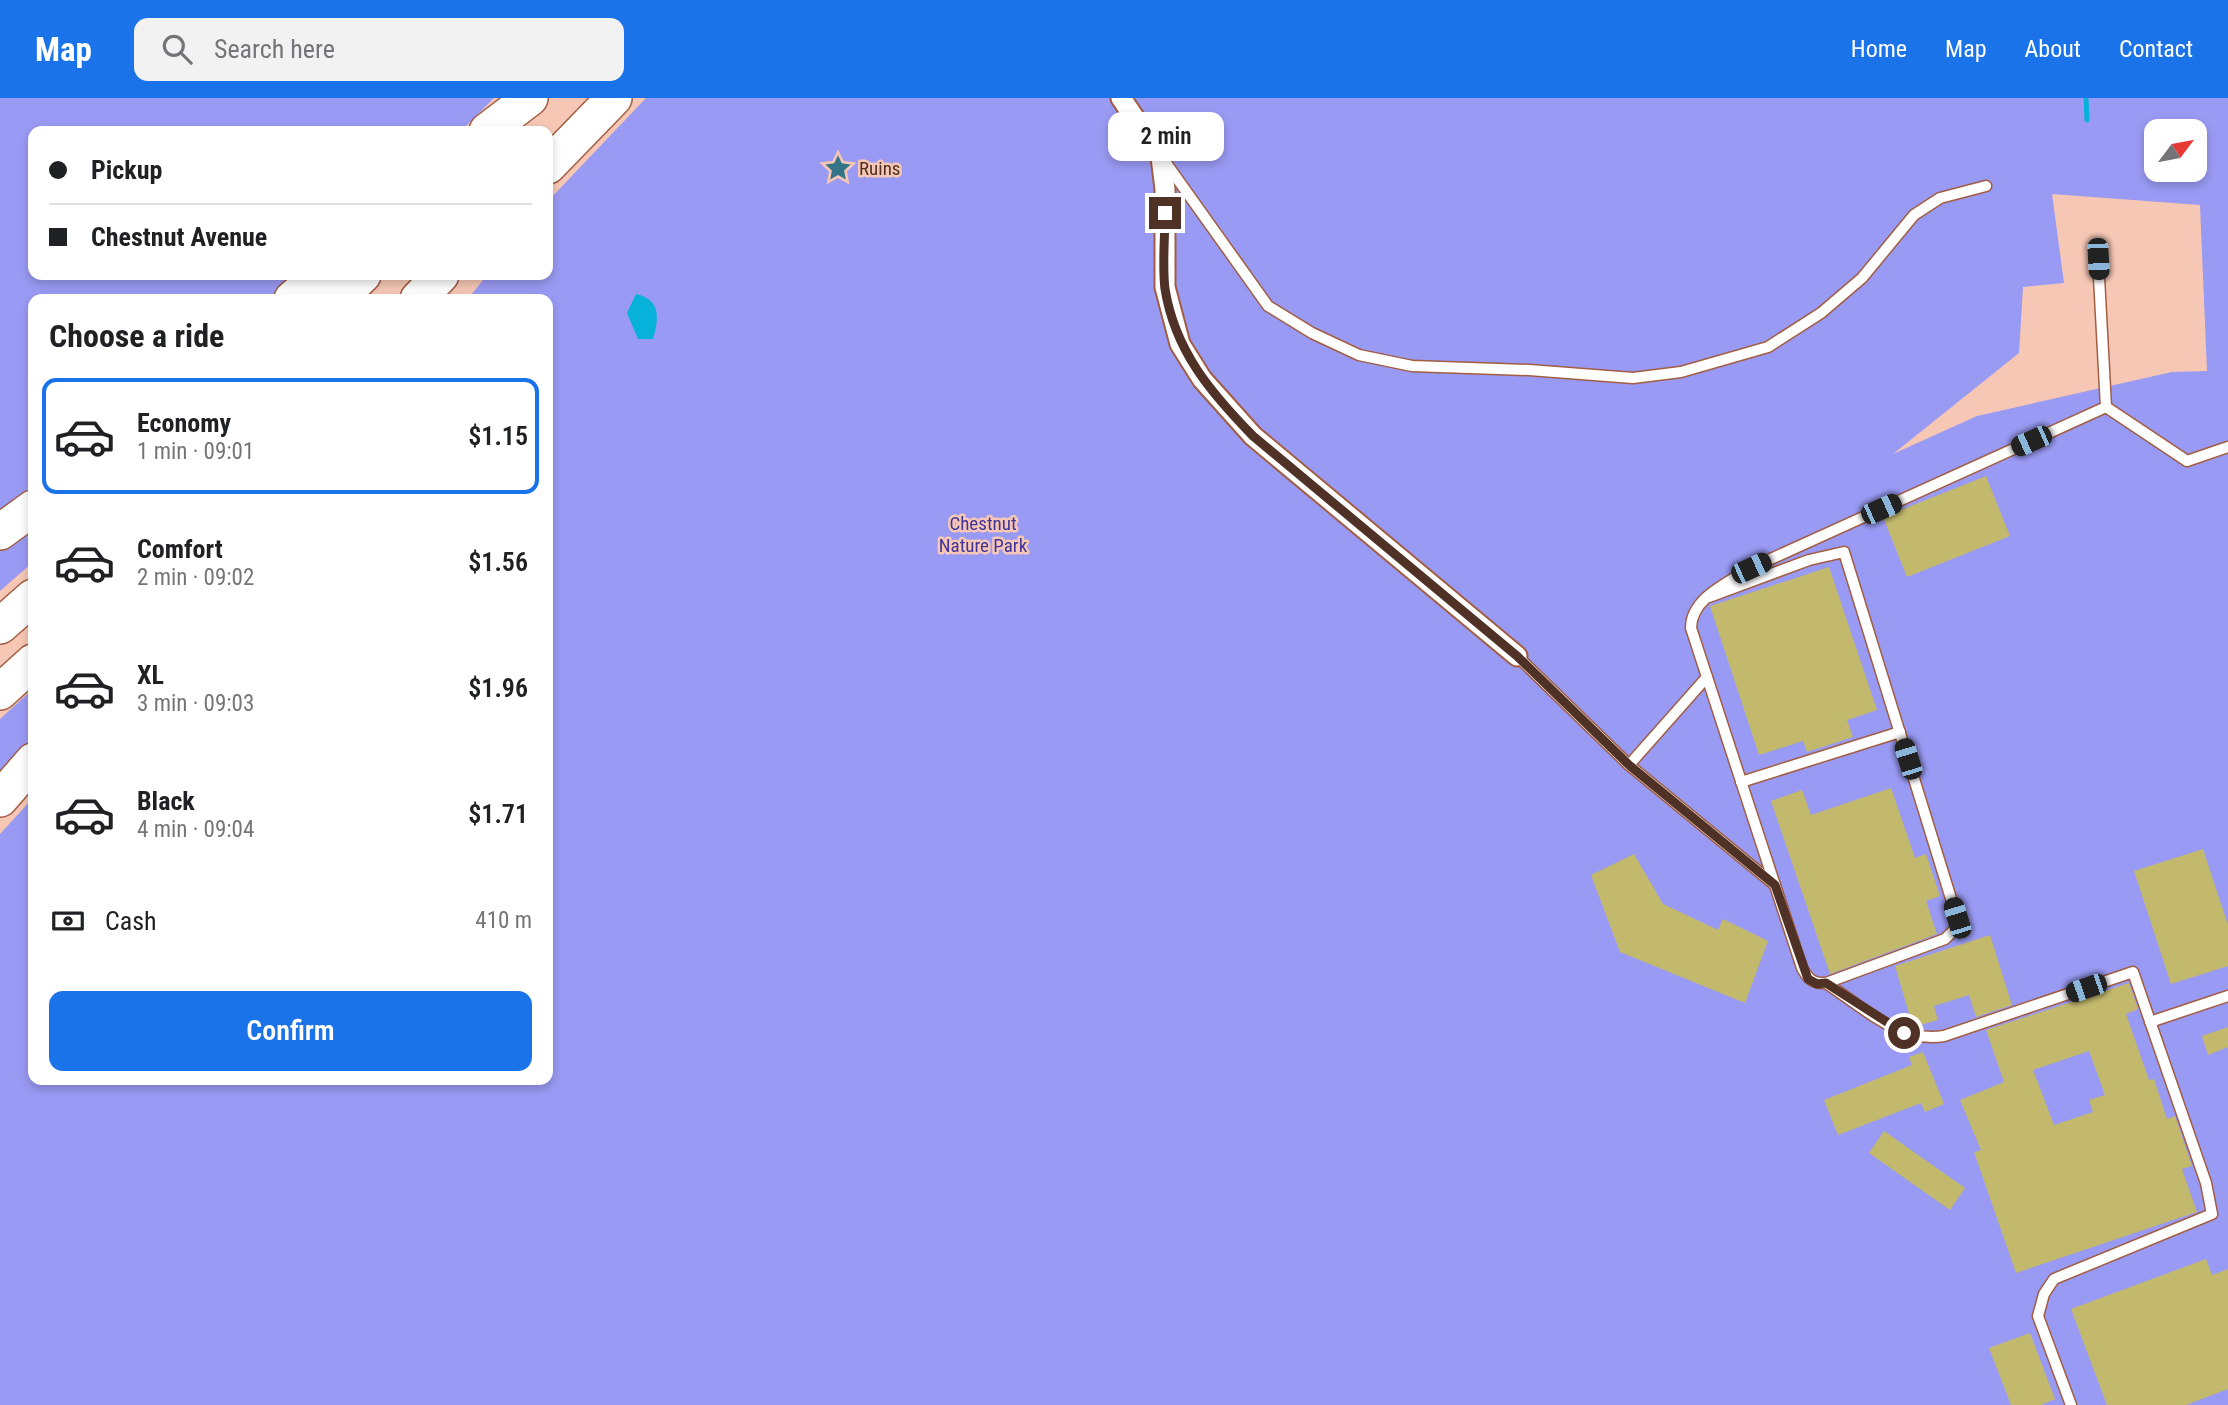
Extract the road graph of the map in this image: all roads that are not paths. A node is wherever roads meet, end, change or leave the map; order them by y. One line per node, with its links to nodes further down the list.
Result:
1 (530, 98): 5 (highway)
2 (540, 98): 6 (highway)
3 (614, 98): 8 (highway)
4 (1121, 98): 7 (street)
5 (494, 126)
6 (512, 126)
7 (1161, 157): 9 (lane); 24 (street)
8 (553, 161)
9 (1986, 186)
10 (2098, 259): 17 (lane)
11 (314, 280): 14 (highway)
12 (358, 280): 15 (highway)
13 (437, 280): 16 (highway)
14 (298, 294)
15 (343, 294)
16 (423, 294)
17 (2106, 407): 18 (lane); 21 (lane)
18 (2228, 447)
19 (28, 512): 20 (highway)
20 (0, 532)
21 (1709, 597): 26 (lane); 28 (lane)
22 (28, 601): 23 (highway)
23 (0, 626)
24 (1517, 656): 29 (lane)
25 (28, 667): 27 (highway)
26 (1707, 677): 29 (lane); 31 (lane)
27 (0, 692)
28 (1900, 732): 31 (lane); 34 (lane)
29 (1629, 765): 33 (lane)
30 (28, 767): 32 (highway)
31 (1741, 782): 33 (lane)
32 (0, 799)
33 (1775, 885): 34 (lane)
34 (1826, 983): 36 (lane)
35 (2228, 996): 36 (lane)
36 (2150, 1023): 37 (lane)
37 (2071, 1405)

